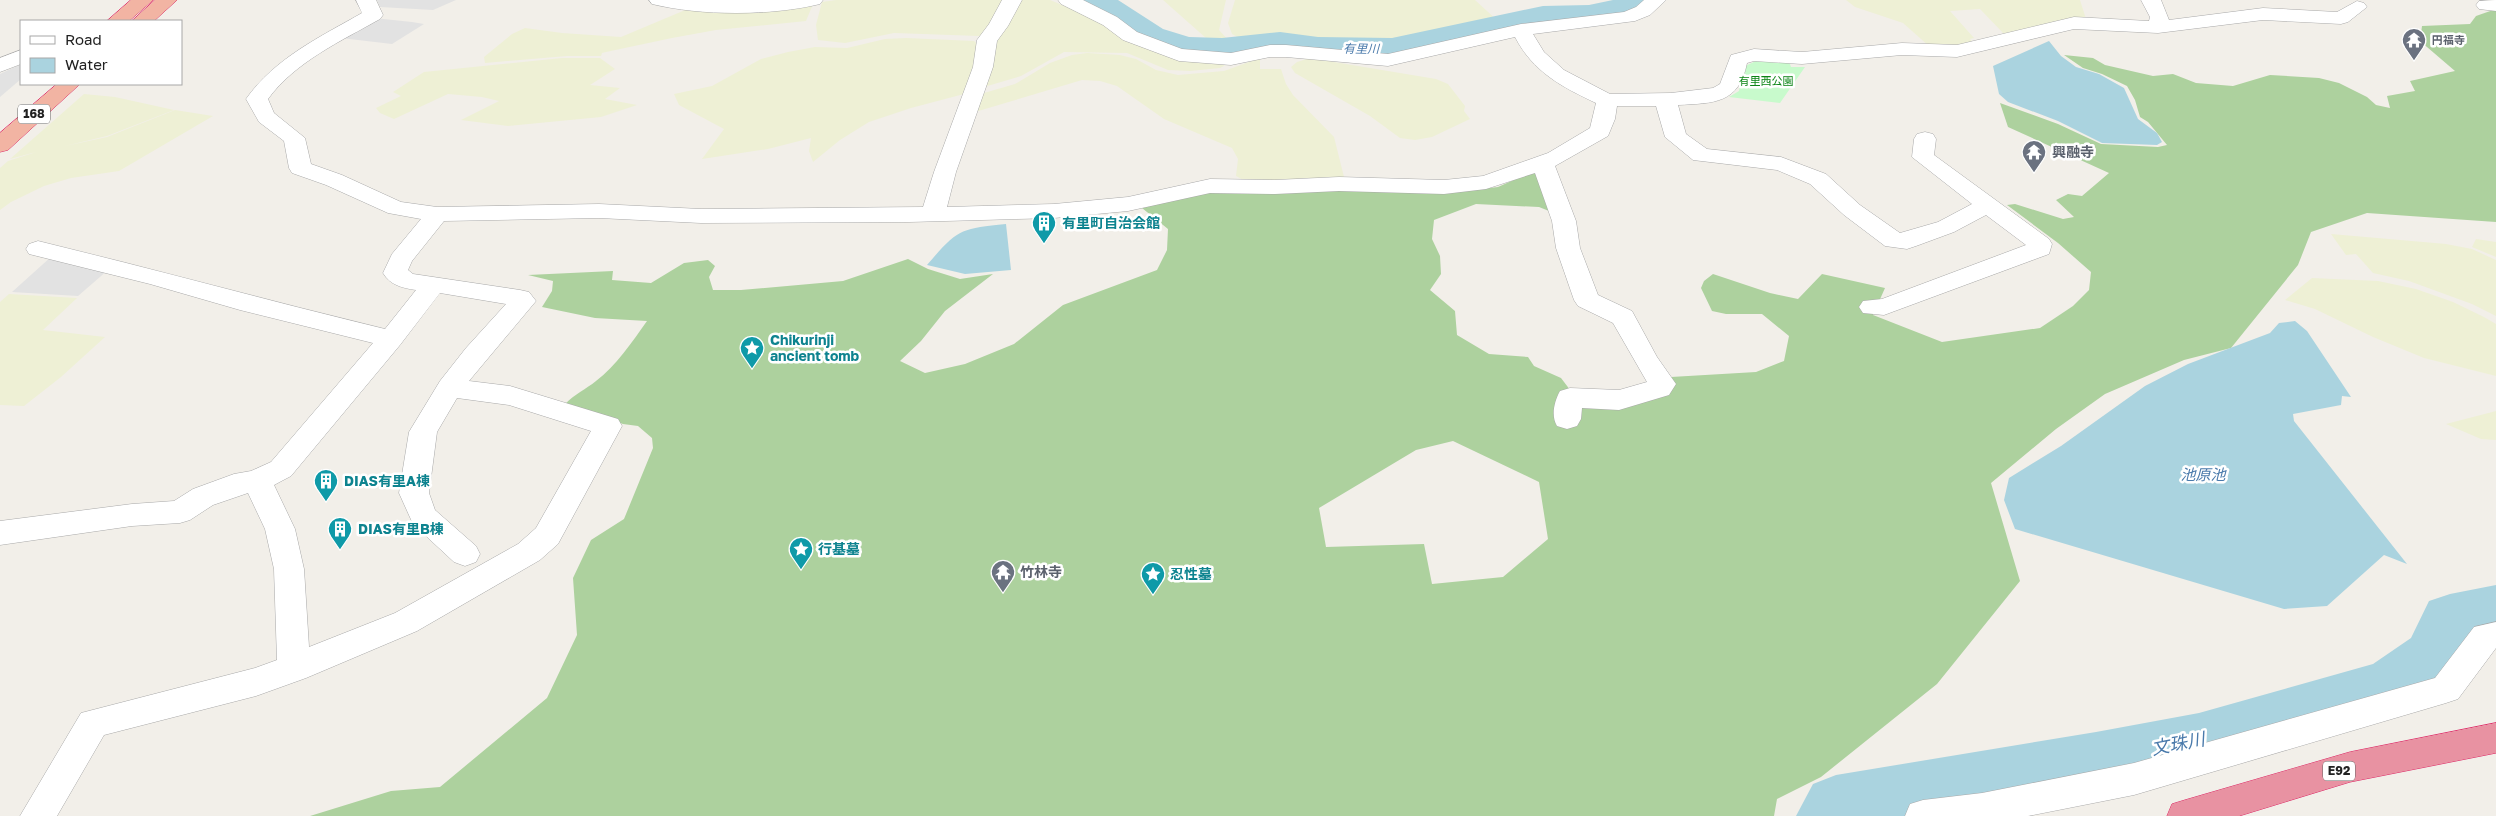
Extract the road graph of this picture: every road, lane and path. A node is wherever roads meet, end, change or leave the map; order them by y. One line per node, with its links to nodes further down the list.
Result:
1 (143, 0): 11 (highway)
2 (167, 0): 12 (highway)
3 (366, 0): 26 (street)
4 (659, 0): 5 (street)
5 (813, 0)
6 (1012, 0): 27 (street)
7 (1068, 0): 14 (street)
8 (1656, 0): 14 (street)
9 (2151, 0): 13 (street)
10 (2357, 7): 13 (street)
11 (118, 20)
12 (143, 20)
13 (2158, 27): 19 (street)
14 (1521, 30): 20 (street)
15 (20, 56): 16 (street)
16 (0, 66)
17 (41, 85): 21 (highway, 168)
18 (68, 85): 23 (highway, 168)
19 (1665, 99): 20 (street); 25 (street)
20 (1607, 100): 24 (street)
21 (0, 120)
22 (1925, 139): 25 (street)
23 (0, 145)
24 (1543, 162): 27 (street); 33 (street)
25 (1988, 205): 30 (street)
26 (437, 214): 27 (street); 29 (street)
27 (933, 214)
28 (38, 250): 31 (street)
29 (434, 284): 31 (street); 32 (street)
30 (1872, 307)
31 (392, 339): 34 (street)
32 (450, 388): 36 (street); 38 (street)
33 (1567, 419)
34 (256, 481): 35 (street); 38 (street)
35 (0, 533)
36 (465, 554)
37 (2496, 635): 41 (street)
38 (294, 668): 40 (street)
39 (2496, 738): 42 (highway, E92)
40 (38, 816)
41 (1923, 816)
42 (2186, 816)

